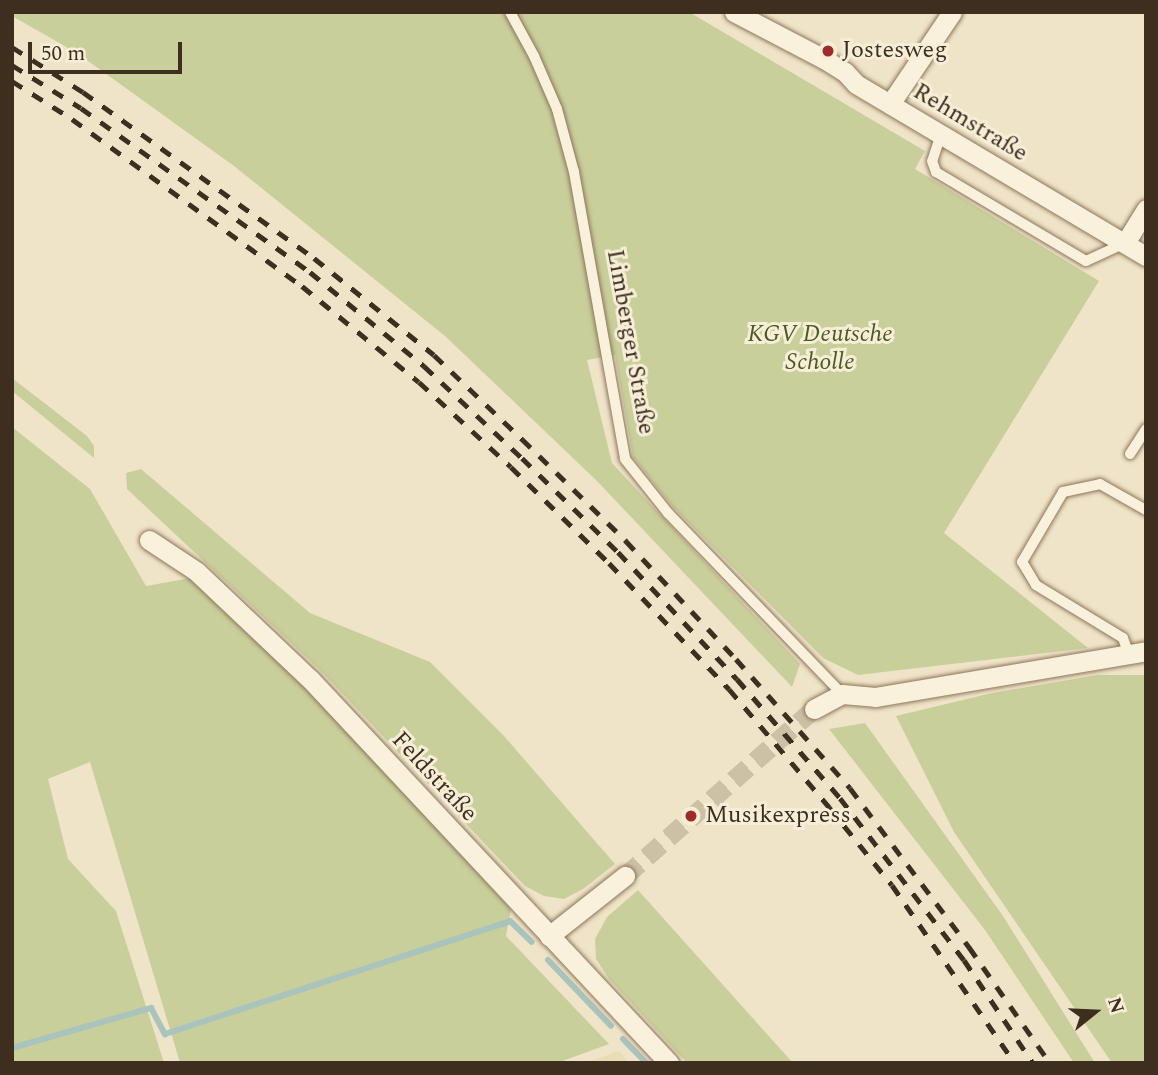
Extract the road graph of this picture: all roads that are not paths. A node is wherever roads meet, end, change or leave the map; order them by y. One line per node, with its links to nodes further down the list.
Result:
1 (510, 12): 14 (lane, Limberger Straße)
2 (734, 12): 4 (street, Rehmstraße)
3 (953, 12): 4 (street)
4 (890, 104): 5 (street, Rehmstraße)
5 (941, 134): 7 (street, Rehmstraße); 7 (lane)
6 (1146, 209): 7 (street)
7 (1125, 243): 8 (street, Rehmstraße)
8 (1146, 256)
9 (1146, 429): 10 (lane)
10 (1130, 454)
11 (1146, 510): 13 (lane)
12 (149, 540): 17 (street, Feldstraße)
13 (1137, 653): 14 (street)
14 (842, 694): 15 (street)
15 (814, 709)
16 (625, 876): 17 (street)
17 (549, 936): 18 (street, Feldstraße)
18 (669, 1063)

